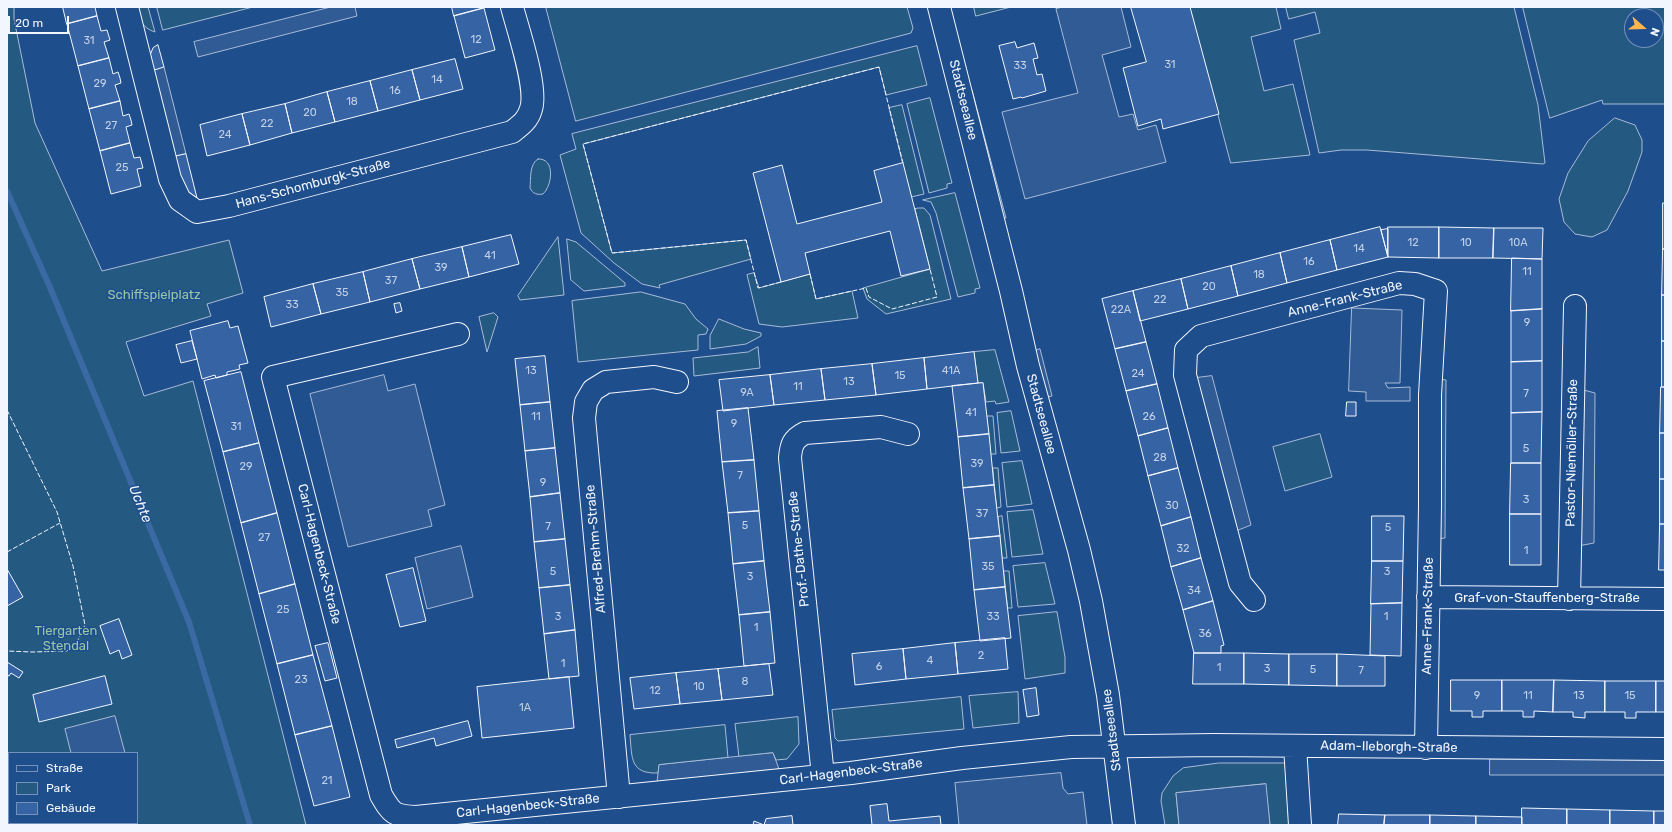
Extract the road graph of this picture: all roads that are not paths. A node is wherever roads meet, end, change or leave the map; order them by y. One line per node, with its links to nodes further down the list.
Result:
1 (127, 7): 2 (street, Hans-Schomburgk-Straße)
2 (512, 7)
3 (939, 7): 13 (street, Stadtseeallee)
4 (1575, 306): 9 (street, Pastor-Niemöller-Straße)
5 (458, 334): 17 (street, Carl-Hagenbeck-Straße)
6 (677, 382): 17 (street, Alfred-Brehm-Straße)
7 (908, 434): 16 (street, Prof.-Dathe-Straße)
8 (1428, 597): 9 (street, Graf-von-Stauffenberg-Straße); 11 (street, Anne-Frank-Straße); 14 (street, Anne-Frank-Straße)
9 (1569, 599): 10 (street, Graf-von-Stauffenberg-Straße)
10 (1665, 599)
11 (1254, 600)
12 (1295, 746): 13 (street, Adam-Ileborgh-Straße); 14 (street, Adam-Ileborgh-Straße); 19 (street)
13 (1114, 747): 16 (street, Carl-Hagenbeck-Straße); 18 (street, Stadtseeallee)
14 (1426, 748): 15 (street, Adam-Ileborgh-Straße)
15 (1665, 749)
16 (823, 776): 17 (street, Carl-Hagenbeck-Straße)
17 (619, 797)
18 (1124, 825)
19 (1300, 825)

